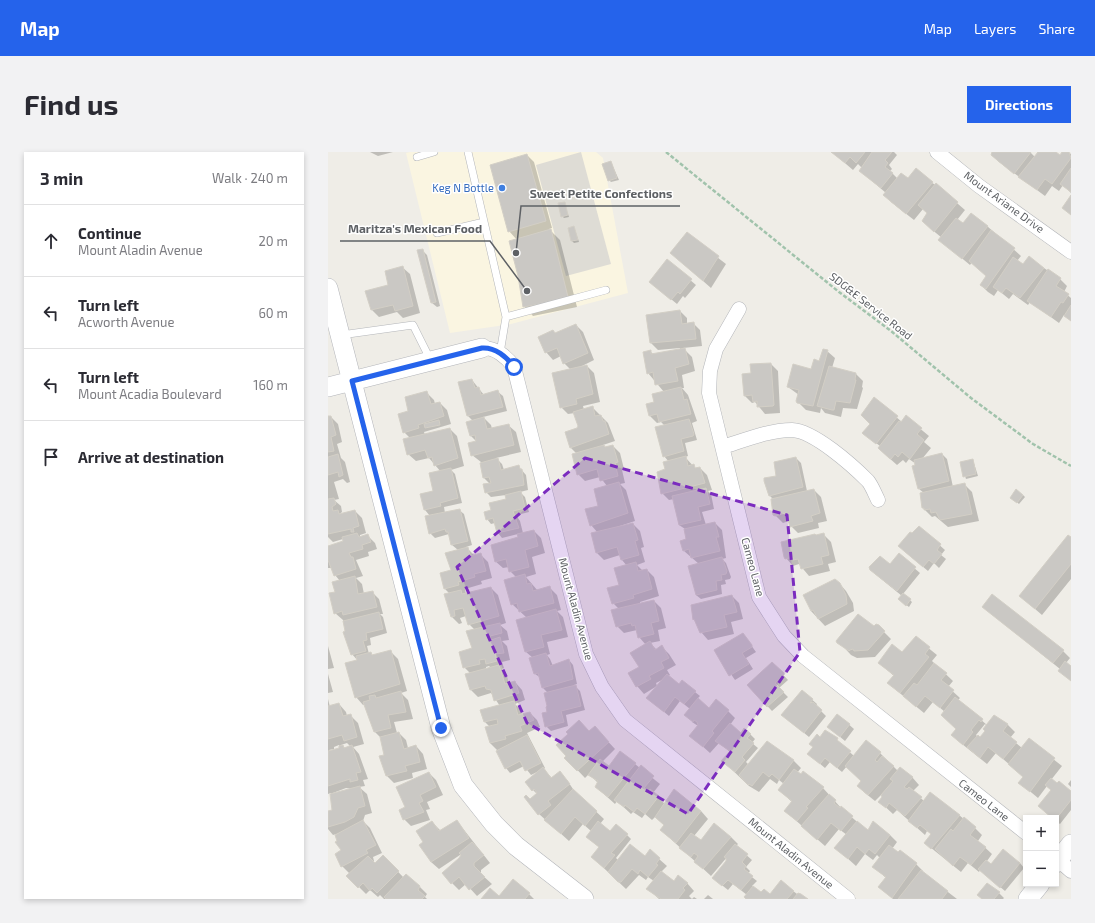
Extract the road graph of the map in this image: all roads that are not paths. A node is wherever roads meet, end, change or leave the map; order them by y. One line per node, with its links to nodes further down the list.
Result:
1 (434, 152): 4 (lane)
2 (468, 152): 5 (lane)
3 (937, 152): 7 (street, Mount Ariane Drive)
4 (417, 157)
5 (484, 222): 6 (lane); 11 (lane)
6 (437, 233)
7 (1071, 252)
8 (328, 288): 12 (main road)
9 (606, 290): 11 (lane)
10 (739, 309): 17 (street, Cameo Lane)
11 (506, 318): 13 (lane)
12 (340, 335): 14 (lane); 15 (main road)
13 (491, 350): 14 (main road); 24 (street, Mount Aladin Avenue)
14 (431, 361): 15 (main road)
15 (352, 381): 16 (main road); 23 (main road)
16 (328, 387)
17 (723, 446): 18 (street); 19 (street, Cameo Lane)
18 (878, 500)
19 (1023, 831)
20 (1071, 844): 21 (main road)
21 (1060, 863)
22 (1038, 887): 25 (main road)
23 (584, 899)
24 (848, 899)
25 (1028, 899)

